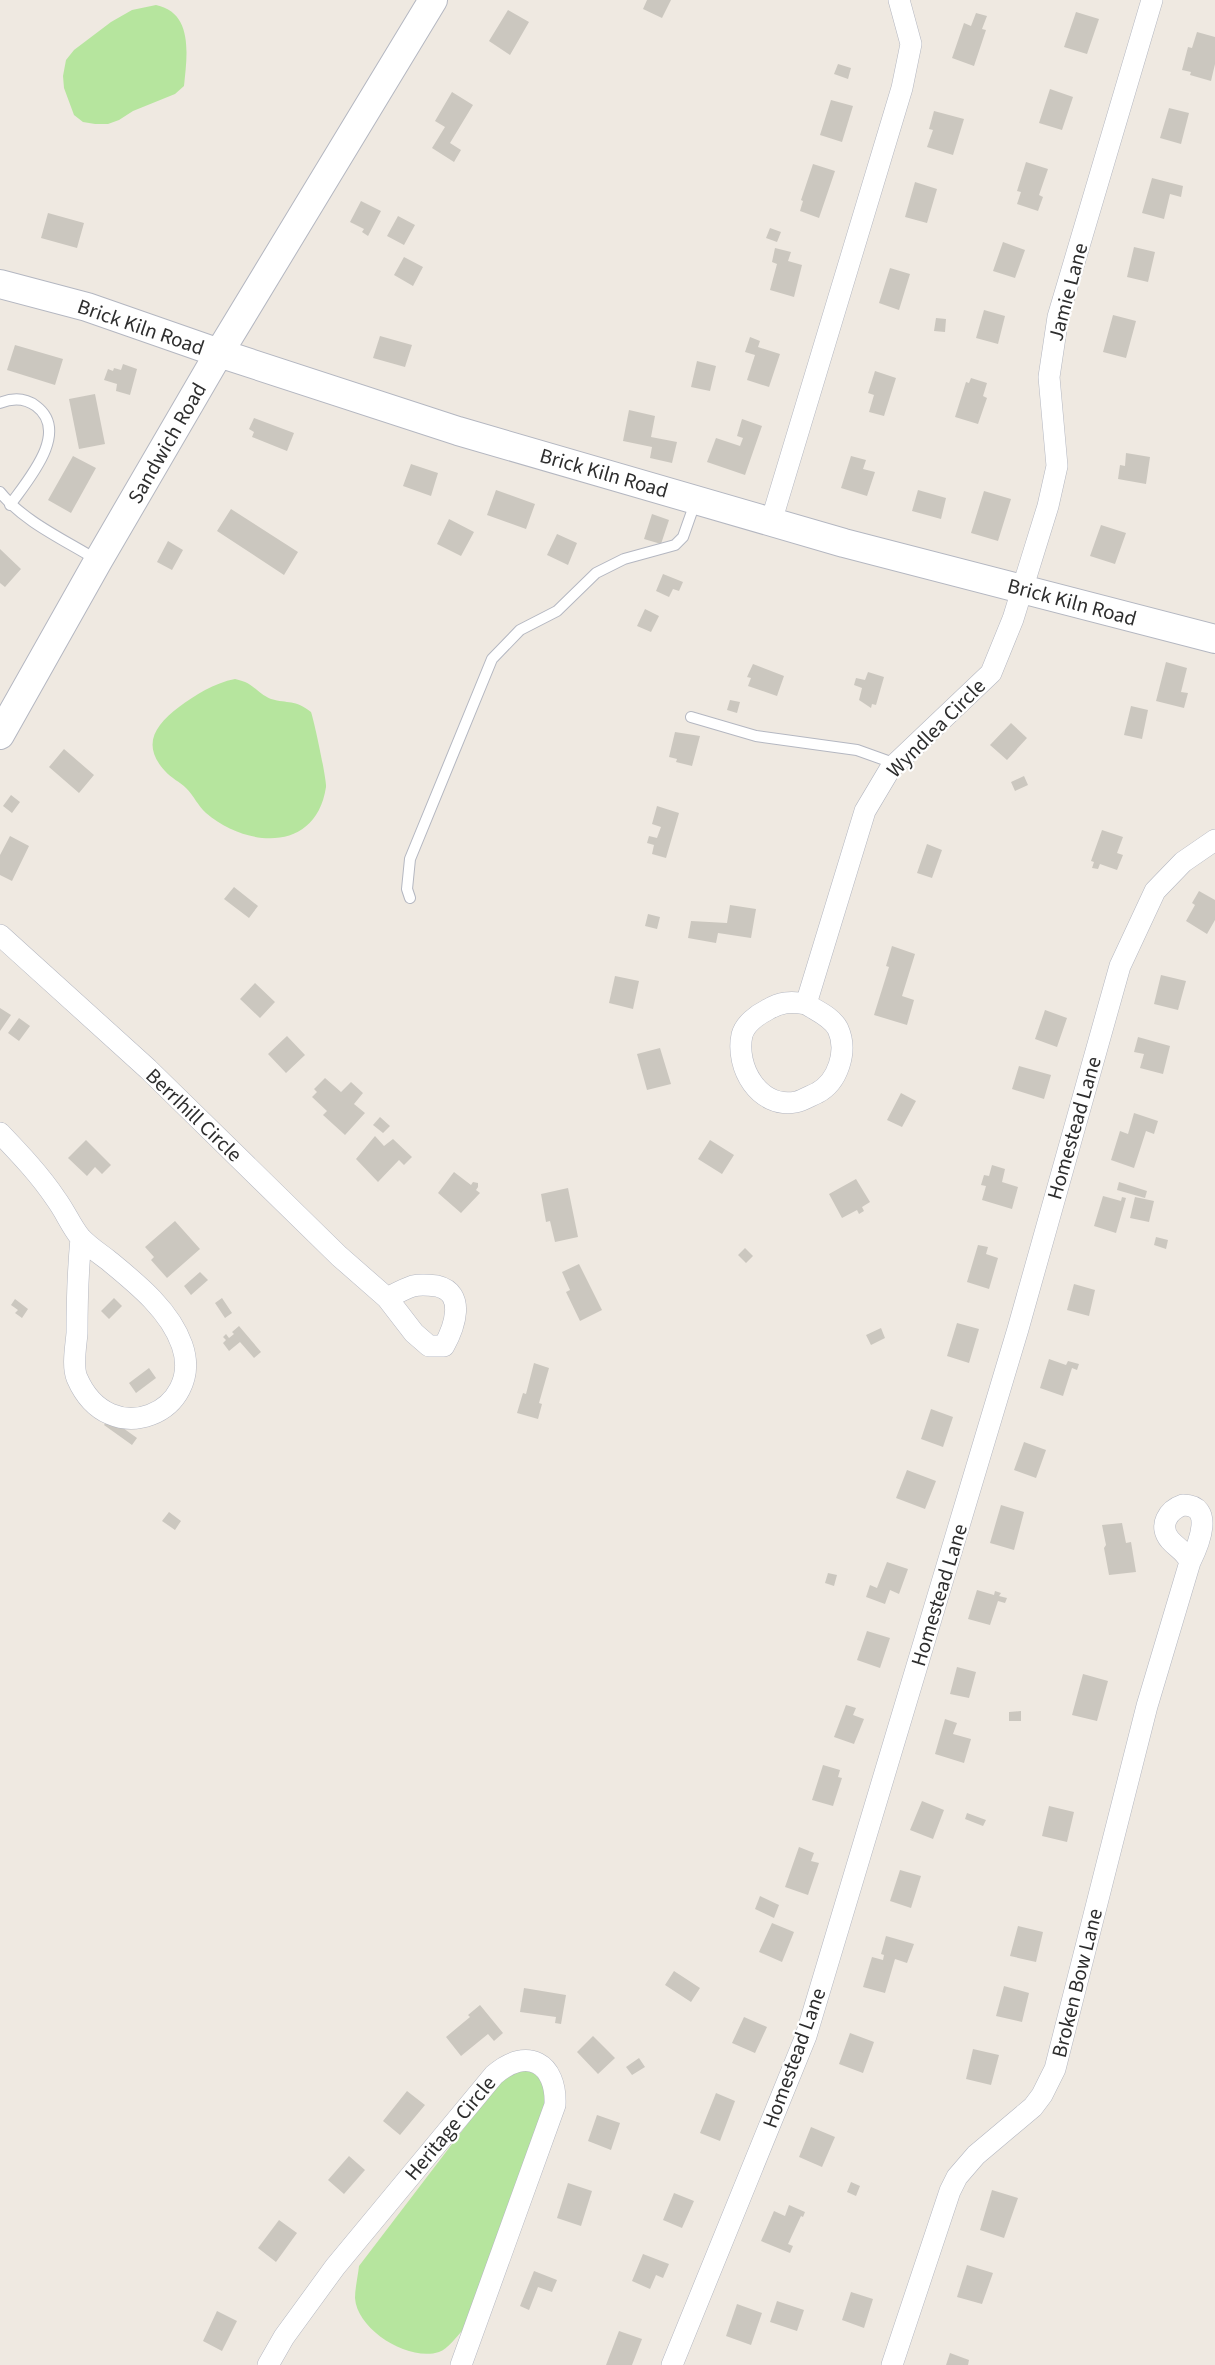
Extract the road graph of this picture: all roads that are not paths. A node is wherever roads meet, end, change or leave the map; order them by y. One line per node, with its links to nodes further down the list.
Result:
1 (433, 0): 5 (main road, Sandwich Road)
2 (899, 0): 10 (street)
3 (1152, 0): 12 (street, Jamie Lane)
4 (0, 284): 5 (main road, Brick Kiln Road)
5 (219, 353): 8 (main road, Brick Kiln Road); 11 (main road, Sandwich Road)
6 (0, 403): 9 (lane)
7 (0, 492): 9 (lane)
8 (696, 500): 10 (main road, Brick Kiln Road); 18 (lane)
9 (10, 505): 11 (lane)
10 (771, 522): 12 (main road, Brick Kiln Road)
11 (98, 561): 15 (main road, Sandwich Road)
12 (1022, 589): 13 (main road, Brick Kiln Road); 16 (street, Wyndlea Circle)
13 (1215, 639)
14 (691, 717): 16 (lane)
15 (0, 735)
16 (896, 764): 20 (street, Wyndlea Circle)
17 (1215, 840): 27 (street, Homestead Lane)
18 (410, 898)
19 (0, 935): 23 (street, BerrIhill Circle)
20 (806, 1004): 20 (street)
21 (0, 1133): 22 (street)
22 (81, 1238): 22 (street)
23 (387, 1298)
24 (1190, 1562): 28 (street, Broken Bow Lane)
25 (268, 2365): 26 (street, Heritage Circle)
26 (461, 2365)
27 (672, 2365)
28 (892, 2365)

